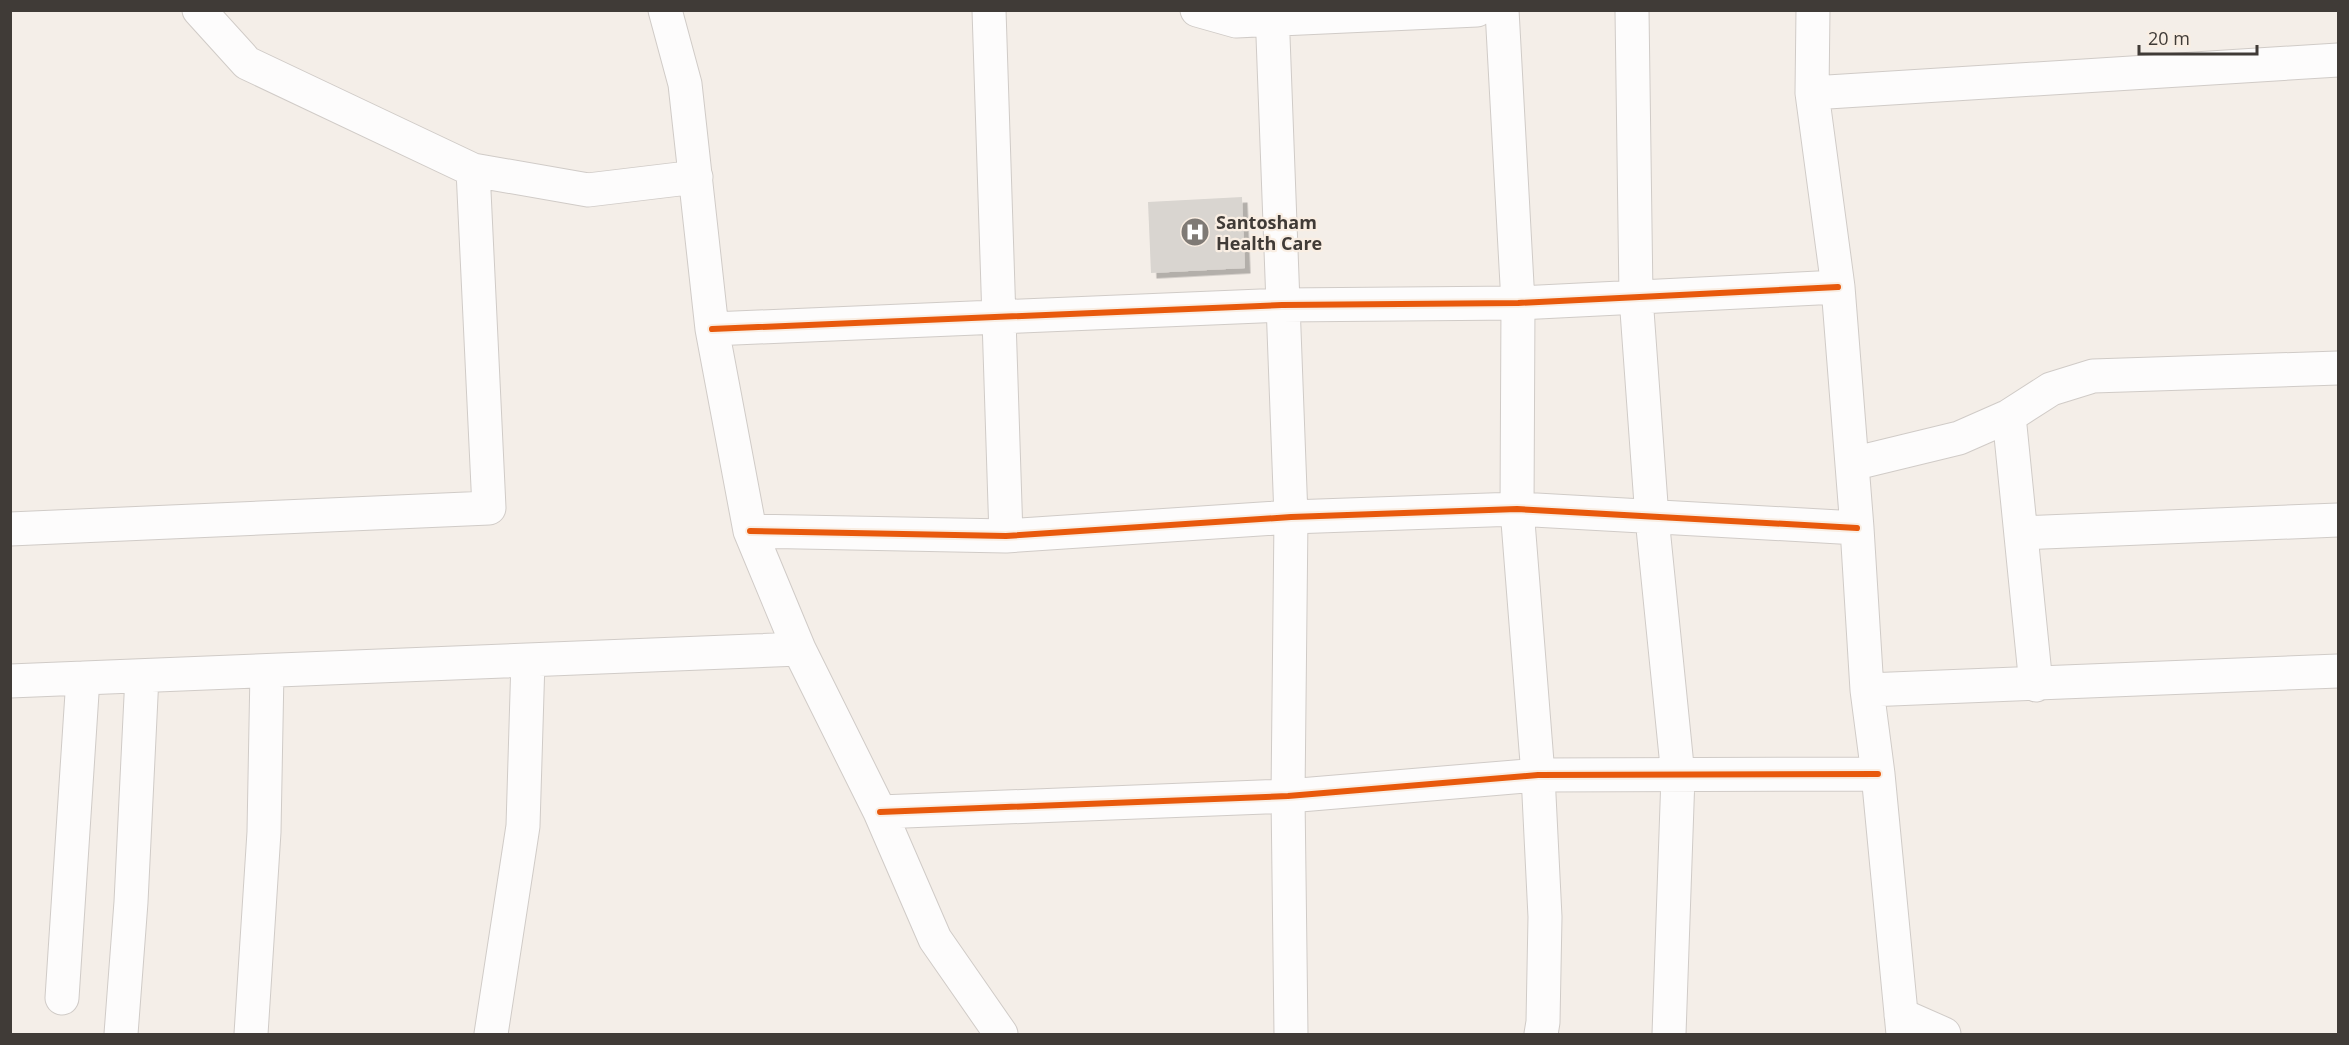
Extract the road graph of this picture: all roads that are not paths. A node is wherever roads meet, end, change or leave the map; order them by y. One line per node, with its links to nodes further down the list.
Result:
1 (199, 10): 12 (street)
2 (665, 10): 13 (street)
3 (988, 10): 18 (street)
4 (1197, 10): 9 (street)
5 (1477, 10): 9 (street)
6 (1502, 10): 16 (street)
7 (1632, 10): 15 (street)
8 (1813, 10): 11 (street)
9 (1272, 15): 17 (street)
10 (2338, 60): 11 (street)
11 (1812, 93): 14 (street)
12 (473, 170): 13 (street); 28 (street)
13 (696, 177): 19 (street)
14 (1838, 286): 15 (street); 22 (street)
15 (1636, 297): 16 (street); 25 (street)
16 (1518, 303): 17 (street); 23 (street)
17 (1282, 305): 18 (street); 24 (street)
18 (998, 317): 19 (street); 31 (street)
19 (712, 329): 29 (street)
20 (2338, 368): 21 (street)
21 (2008, 416): 22 (street); 30 (street)
22 (1852, 464): 27 (street)
23 (1517, 509): 24 (street); 25 (street); 42 (street)
24 (1291, 517): 31 (street); 44 (street)
25 (1652, 518): 27 (street); 43 (street)
26 (2338, 520): 30 (street)
27 (1857, 528): 40 (street)
28 (10, 529)
29 (750, 531): 31 (street); 32 (street)
30 (2020, 533): 39 (street)
31 (1006, 536)
32 (799, 649): 33 (street); 45 (street)
33 (528, 660): 34 (street); 50 (street)
34 (267, 671): 36 (street); 49 (street)
35 (2338, 671): 39 (street)
36 (142, 676): 37 (street); 48 (street)
37 (83, 678): 38 (street); 46 (street)
38 (10, 681)
39 (2036, 685): 40 (street)
40 (1867, 690): 41 (street)
41 (1878, 774): 43 (street); 47 (street)
42 (1538, 775): 43 (street); 44 (street); 53 (street)
43 (1678, 776): 54 (street)
44 (1288, 796): 45 (street); 52 (street)
45 (880, 812): 51 (street)
46 (62, 998)
47 (1902, 1025): 55 (street)
48 (121, 1035)
49 (251, 1035)
50 (491, 1035)
51 (1001, 1035)
52 (1291, 1035)
53 (1541, 1035)
54 (1669, 1035)
55 (1944, 1035)

